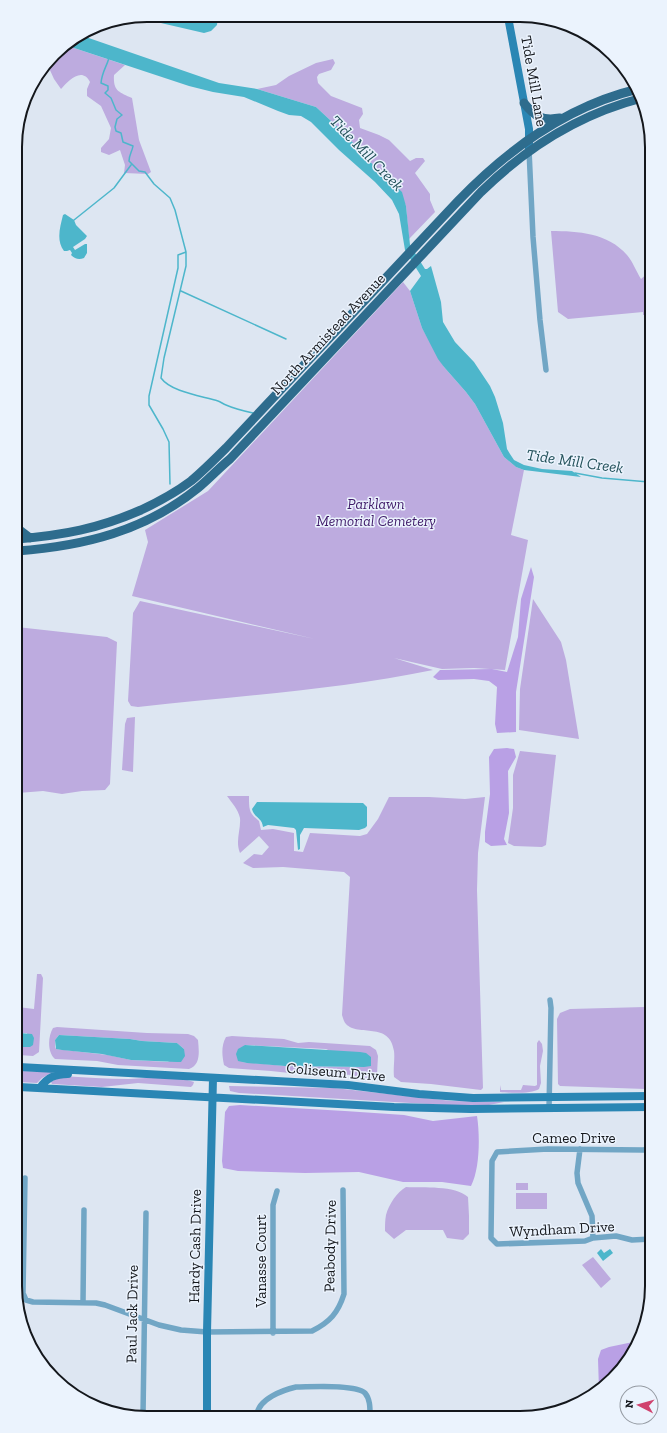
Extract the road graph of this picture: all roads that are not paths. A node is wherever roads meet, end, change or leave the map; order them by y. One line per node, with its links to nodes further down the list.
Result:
1 (509, 22): 4 (street, Tide Mill Lane)
2 (632, 91): 5 (main road, North Armistead Avenue)
3 (636, 100): 7 (main road, North Armistead Avenue)
4 (524, 103): 5 (main road); 6 (street, Tide Mill Lane)
5 (563, 118): 6 (main road, North Armistead Avenue)
6 (529, 138): 7 (street, Tide Mill Lane); 10 (main road, North Armistead Avenue)
7 (529, 150): 8 (street); 12 (main road, North Armistead Avenue)
8 (546, 370)
9 (22, 532): 10 (main road)
10 (30, 538): 11 (main road, North Armistead Avenue)
11 (22, 539)
12 (40, 550): 13 (main road, North Armistead Avenue); 14 (main road)
13 (22, 552)
14 (22, 555)
15 (550, 1000): 23 (street)
16 (22, 1067): 17 (street, Coliseum Drive)
17 (157, 1074): 18 (street, Coliseum Drive); 20 (street)
18 (213, 1078): 21 (street, Hardy Cash Drive); 23 (street, Coliseum Drive)
19 (22, 1087): 20 (street, Coliseum Drive)
20 (40, 1088): 21 (street, Coliseum Drive)
21 (213, 1096): 25 (street, Coliseum Drive); 38 (street, Hardy Cash Drive)
22 (645, 1096): 23 (street, Coliseum Drive)
23 (550, 1097): 25 (street)
24 (645, 1107): 25 (street, Coliseum Drive)
25 (549, 1109)
26 (580, 1149): 27 (street, Cameo Drive); 28 (street, Cameo Drive); 34 (street)
27 (645, 1150)
28 (497, 1152): 34 (street, Wyndham Drive)
29 (25, 1178): 36 (street, Peabody Drive)
30 (343, 1190): 39 (street, Peabody Drive)
31 (277, 1191): 39 (street, Vanasse Court)
32 (84, 1210): 36 (street)
33 (146, 1213): 37 (street, Paul Jack Drive)
34 (593, 1238): 35 (street, Wyndham Drive)
35 (645, 1239)
36 (83, 1303): 37 (street, Peabody Drive)
37 (144, 1319): 38 (street, Peabody Drive); 40 (street, Paul Jack Drive)
38 (207, 1332): 39 (street, Peabody Drive); 41 (street, Hardy Cash Drive)
39 (273, 1333)
40 (142, 1411)
41 (207, 1411)
42 (257, 1411): 43 (street)
43 (370, 1411)

